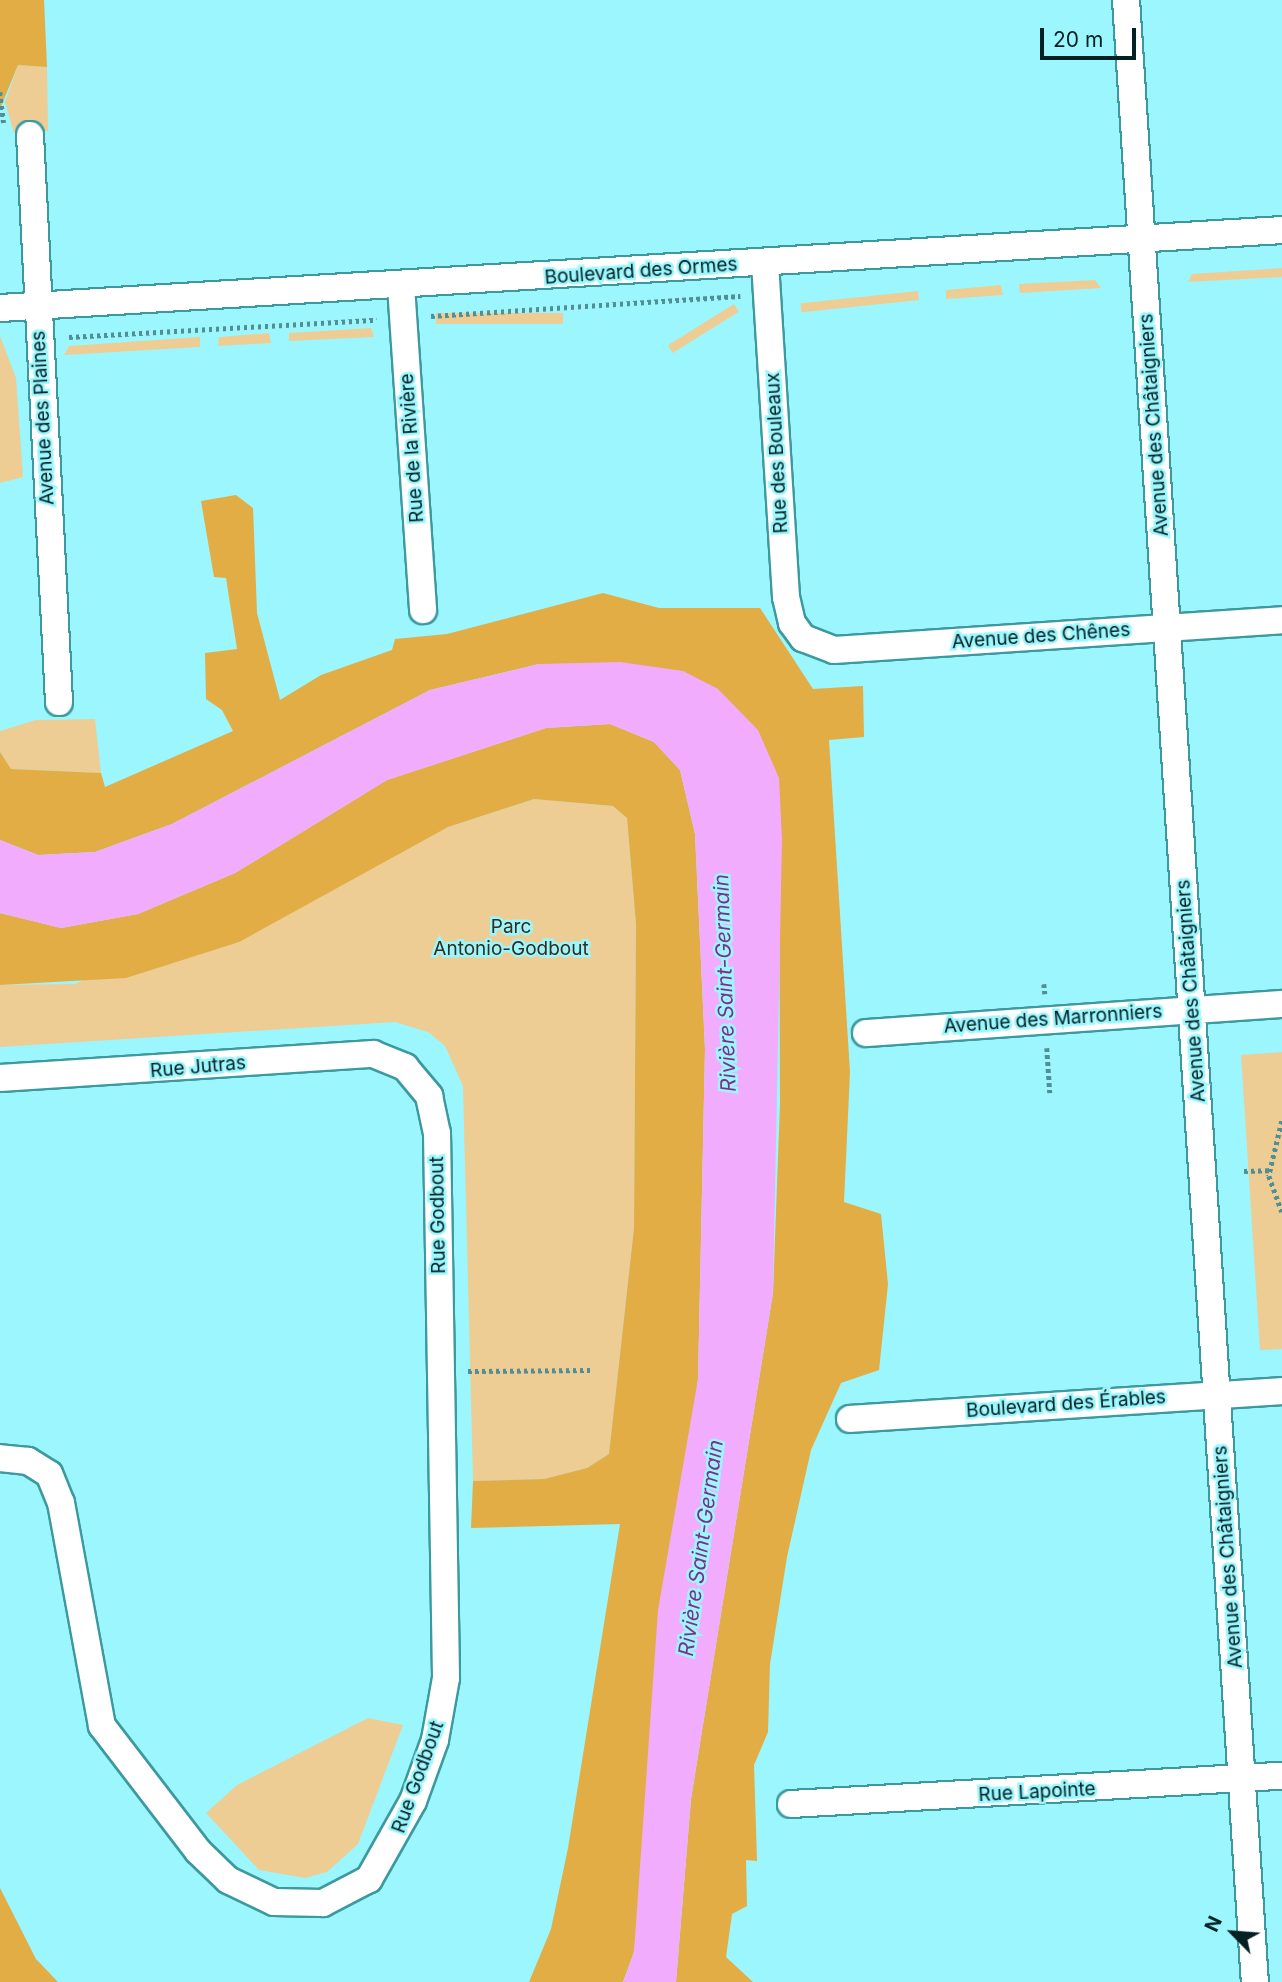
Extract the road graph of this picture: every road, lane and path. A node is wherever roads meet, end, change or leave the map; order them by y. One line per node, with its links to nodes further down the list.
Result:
1 (1126, 0): 6 (street, Avenue des Châtaigniers)
2 (0, 92): 3 (path)
3 (3, 110)
4 (30, 135): 10 (street, Avenue des Plaines)
5 (1282, 230): 6 (street, Boulevard des Ormes)
6 (1142, 240): 7 (street, Boulevard des Ormes); 17 (street, Avenue des Châtaigniers)
7 (765, 263): 8 (street, Boulevard des Ormes); 18 (street, Rue des Bouleaux)
8 (401, 286): 10 (street, Boulevard des Ormes); 15 (street, Rue de la Rivière)
9 (729, 297): 12 (path, Boulevard des Ormes)
10 (39, 305): 11 (street, Boulevard des Ormes); 19 (street, Avenue des Plaines)
11 (0, 308)
12 (441, 316)
13 (365, 321): 14 (path)
14 (73, 341)
15 (423, 610)
16 (1282, 620): 17 (street, Avenue des Chênes)
17 (1168, 627): 18 (street, Avenue des Chênes); 21 (street, Avenue des Châtaigniers)
18 (803, 638)
19 (59, 702)
20 (1282, 1004): 21 (street, Avenue des Marronniers)
21 (1191, 1009): 22 (street, Avenue des Marronniers); 32 (street, Avenue des Châtaigniers)
22 (866, 1032)
23 (395, 1060): 24 (street, Rue Jutras); 29 (street, Rue Godbout)
24 (0, 1078)
25 (1282, 1121): 26 (path)
26 (1269, 1170): 27 (path); 28 (path)
27 (1244, 1171)
28 (1282, 1212)
29 (442, 1370): 30 (path); 34 (street, Rue Godbout)
30 (590, 1370)
31 (1282, 1391): 32 (street, Boulevard des Érables)
32 (1218, 1394): 33 (street, Boulevard des Érables); 36 (street, Avenue des Châtaigniers)
33 (850, 1419)
34 (0, 1458)
35 (1282, 1776): 36 (street, Rue Lapointe)
36 (1244, 1779): 37 (street, Rue Lapointe); 38 (street, Avenue des Châtaigniers)
37 (791, 1804)
38 (1255, 1982)

